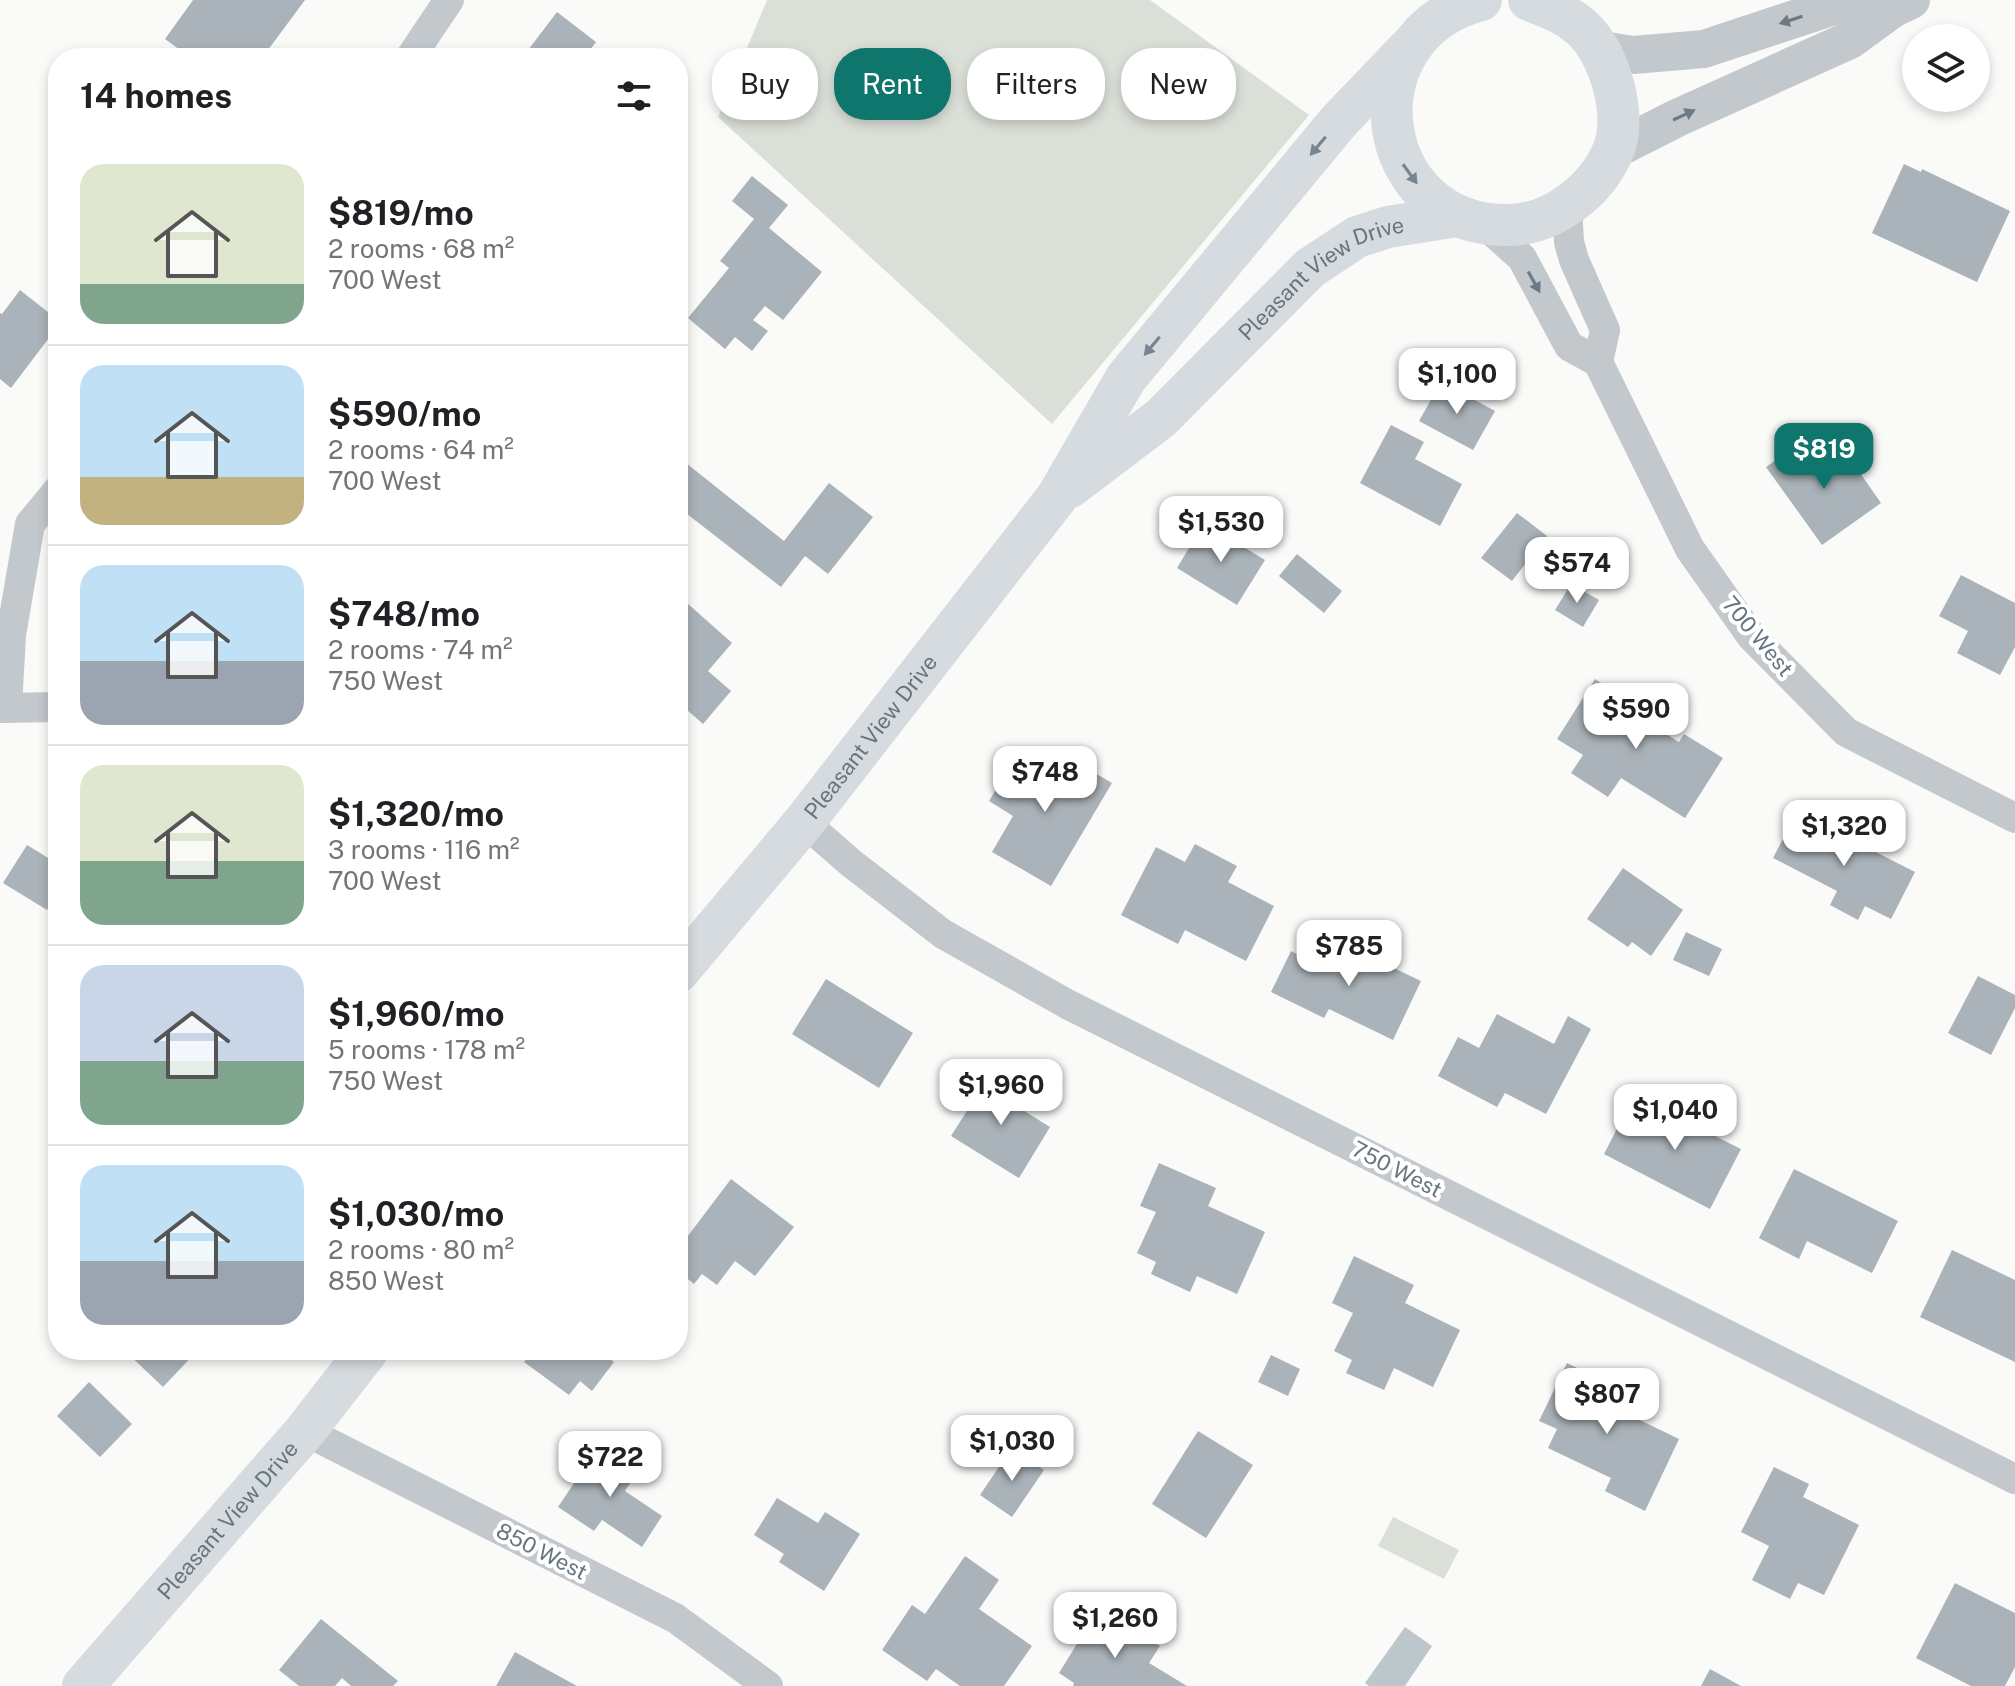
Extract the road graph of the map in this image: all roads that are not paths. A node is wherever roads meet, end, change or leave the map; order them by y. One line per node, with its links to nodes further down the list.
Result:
1 (449, 0): 5 (street)
2 (1481, 0): 6 (main road, Pleasant View Drive)
3 (1552, 4): 7 (main road)
4 (1902, 4): 7 (street, one-way to 7); 8 (street, one-way to 4)
5 (417, 48)
6 (1409, 48): 10 (main road, one-way to 10); 12 (main road, Pleasant View Drive, one-way to 12)
7 (1601, 50): 8 (main road)
8 (1614, 150): 9 (main road)
9 (1567, 206): 10 (main road, Pleasant View Drive); 11 (street)
10 (1470, 220): 11 (street, one-way to 11); 12 (main road, Pleasant View Drive)
11 (1598, 362): 16 (street, 700 West)
12 (1057, 497): 17 (main road, Pleasant View Drive)
13 (48, 502): 15 (street)
14 (48, 707): 15 (street)
15 (3, 708)
16 (2015, 818)
17 (804, 822): 18 (main road, Pleasant View Drive); 21 (street, 750 West)
18 (688, 960)
19 (360, 1360): 20 (main road, Pleasant View Drive)
20 (305, 1431): 22 (main road, Pleasant View Drive); 23 (street, 850 West)
21 (2015, 1479)
22 (83, 1686)
23 (768, 1686)

